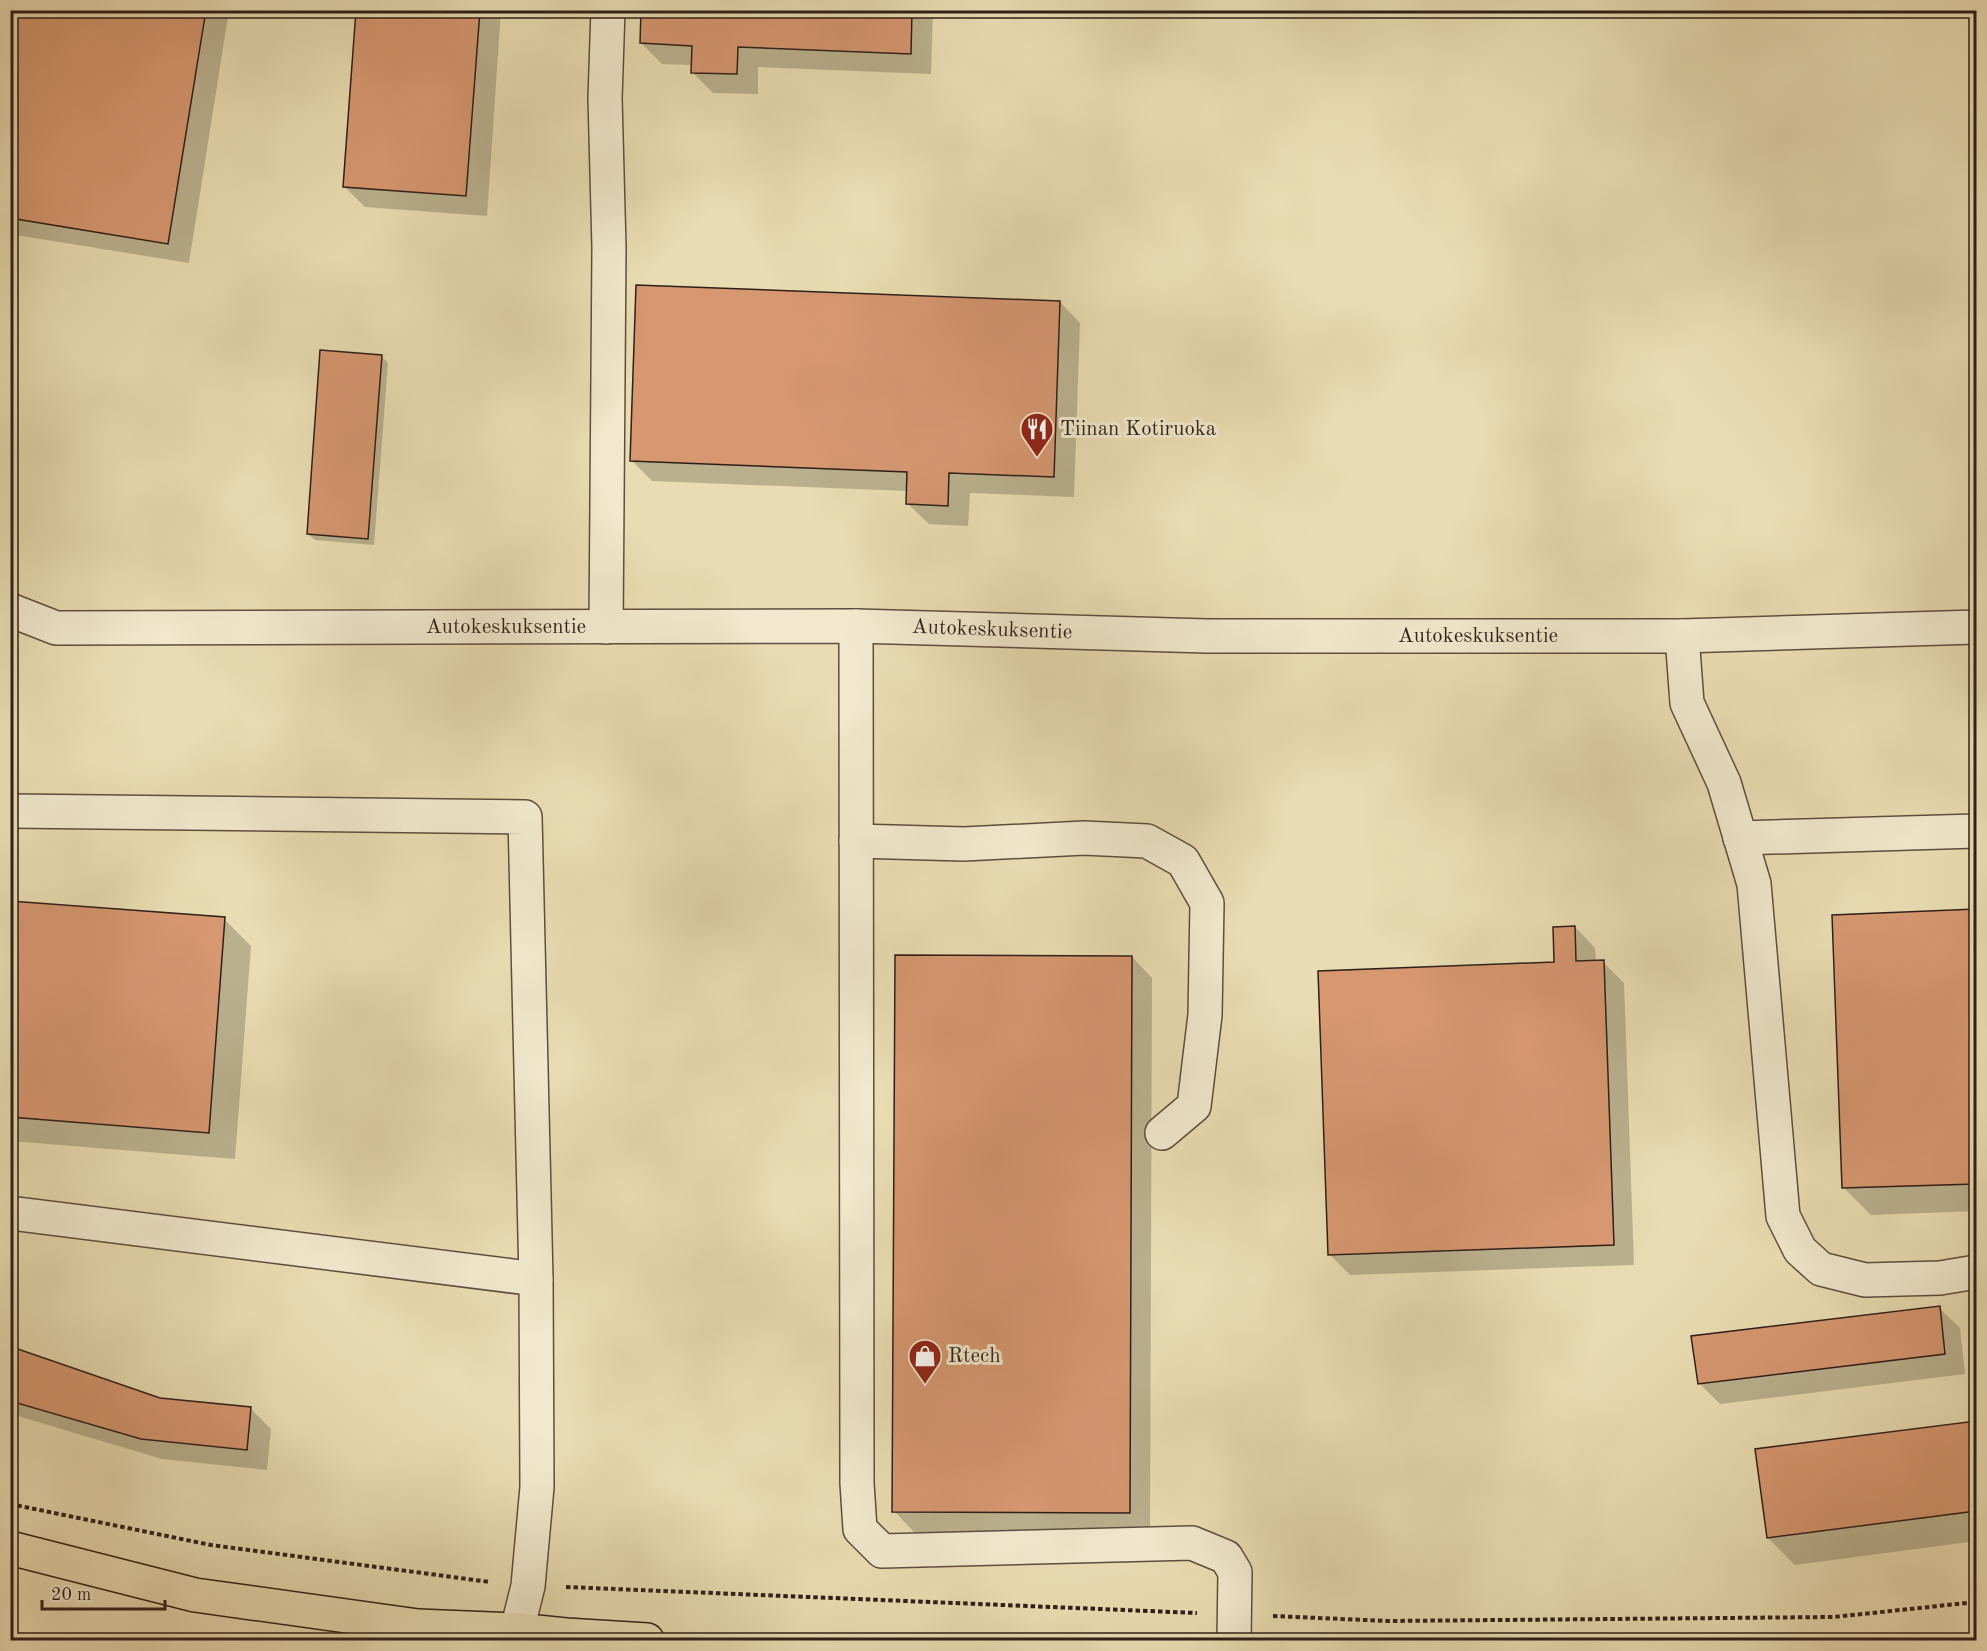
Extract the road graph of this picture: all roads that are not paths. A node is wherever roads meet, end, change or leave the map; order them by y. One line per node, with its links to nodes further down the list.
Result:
1 (608, 10): 4 (street)
2 (10, 610): 4 (street, Autokeskuksentie)
3 (855, 626): 4 (street, Autokeskuksentie); 6 (street, Autokeskuksentie); 10 (street)
4 (606, 627)
5 (1977, 627): 6 (street, Autokeskuksentie)
6 (1682, 636): 9 (street)
7 (10, 811): 14 (street)
8 (1977, 831): 9 (street)
9 (1740, 838): 13 (street)
10 (856, 841): 11 (street); 16 (street)
11 (1162, 1133)
12 (10, 1213): 14 (street)
13 (1977, 1272)
14 (536, 1279): 17 (street)
15 (10, 1548): 17 (main road)
16 (1234, 1628)
17 (517, 1630): 18 (main road)
18 (566, 1638): 19 (main road)
19 (648, 1641)

